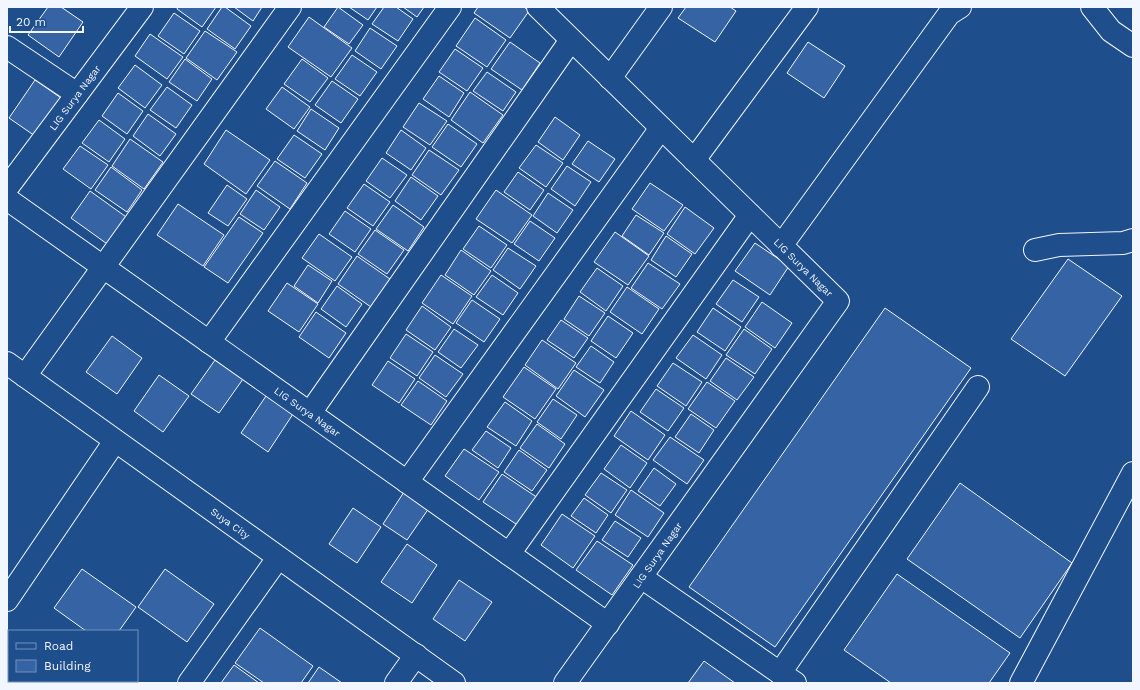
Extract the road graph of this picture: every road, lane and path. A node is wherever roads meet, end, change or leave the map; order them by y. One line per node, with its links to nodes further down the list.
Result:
1 (142, 7): 13 (street, LIG Surya Nagar)
2 (290, 7): 22 (street)
3 (450, 7): 23 (street)
4 (538, 7): 9 (street, LIG Surya Nagar)
5 (661, 7): 12 (street)
6 (807, 7): 15 (street)
7 (1092, 7): 10 (street)
8 (951, 9): 20 (street)
9 (571, 40): 12 (street, LIG Surya Nagar); 27 (street)
10 (1133, 46)
11 (7, 47): 13 (street)
12 (610, 78): 14 (street, LIG Surya Nagar)
13 (77, 94): 16 (street, LIG Surya Nagar)
14 (661, 128): 15 (street, LIG Surya Nagar); 30 (street)
15 (694, 160): 18 (street, LIG Surya Nagar)
16 (7, 188)
17 (7, 199): 22 (street, LIG Surya Nagar)
18 (750, 215): 20 (street, LIG Surya Nagar); 31 (street)
19 (1133, 240): 21 (street)
20 (782, 246): 33 (street, LIG Surya Nagar)
21 (1035, 250)
22 (103, 267): 23 (street, LIG Surya Nagar); 25 (street)
23 (209, 342): 27 (street, LIG Surya Nagar)
24 (7, 363): 25 (street, Suya City)
25 (25, 376): 28 (street, Suya City)
26 (978, 387): 37 (street)
27 (310, 413): 30 (street, LIG Surya Nagar)
28 (115, 441): 32 (street, Suya City); 34 (street)
29 (1133, 473): 42 (street)
30 (407, 482): 31 (street, LIG Surya Nagar)
31 (509, 554): 35 (street, LIG Surya Nagar)
32 (278, 558): 36 (street, Suya City); 38 (street)
33 (641, 577): 35 (street, LIG Surya Nagar); 37 (street)
34 (10, 589)
35 (608, 624): 41 (street, LIG Surya Nagar)
36 (416, 655): 39 (street); 40 (street, Suya City)
37 (788, 678)
38 (189, 683)
39 (396, 683)
40 (454, 683)
41 (565, 683)
42 (1021, 683)

